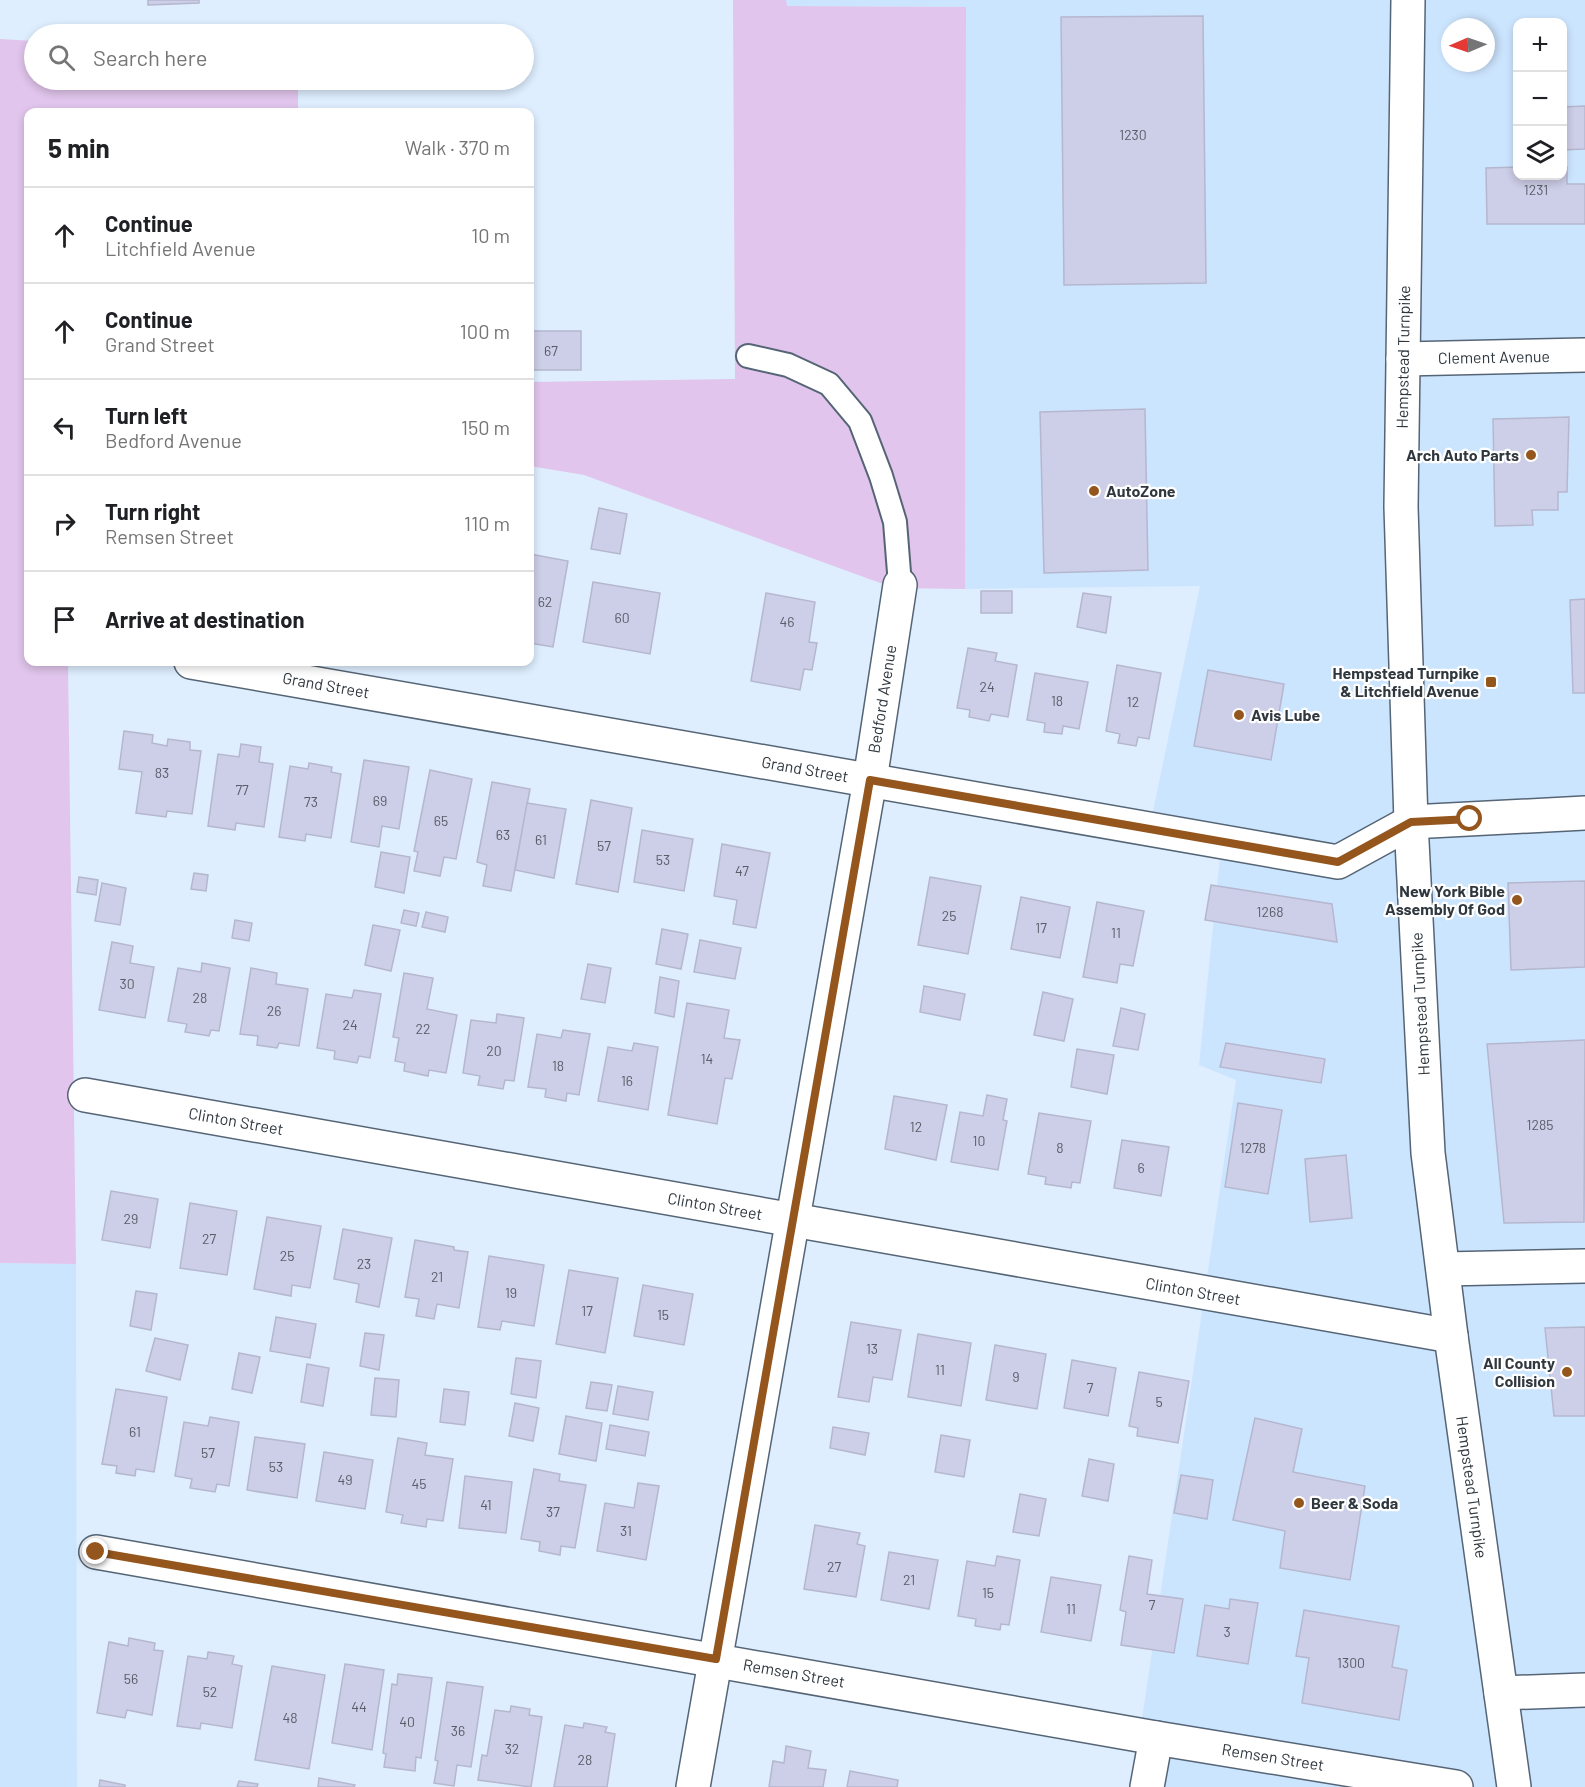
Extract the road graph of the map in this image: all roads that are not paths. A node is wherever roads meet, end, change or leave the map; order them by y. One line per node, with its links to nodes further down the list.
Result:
1 (1408, 0): 4 (street, Hempstead Turnpike)
2 (1585, 355): 4 (street, Clement Avenue)
3 (748, 356): 5 (lane, Bedford Avenue)
4 (1403, 359): 9 (street, Hempstead Turnpike)
5 (900, 585): 7 (street, Bedford Avenue)
6 (214, 666): 7 (street, Grand Street)
7 (870, 780): 9 (street, Grand Street); 11 (street, Bedford Avenue)
8 (1585, 813): 9 (street)
9 (1411, 822): 13 (street, Hempstead Turnpike)
10 (85, 1095): 11 (street, Clinton Street)
11 (793, 1220): 14 (street, Clinton Street); 16 (street, Bedford Avenue)
12 (1585, 1266): 13 (street)
13 (1444, 1269): 14 (street, Hempstead Turnpike)
14 (1451, 1336): 18 (street, Hempstead Turnpike)
15 (96, 1552): 16 (street, Remsen Street)
16 (716, 1659): 19 (street, Remsen Street); 20 (street, Bedford Avenue)
17 (1585, 1690): 18 (street)
18 (1501, 1693): 23 (street, Hempstead Turnpike)
19 (1156, 1738): 21 (street); 22 (street, Remsen Street)
20 (693, 1787)
21 (1147, 1787)
22 (1456, 1787)
23 (1514, 1787)

